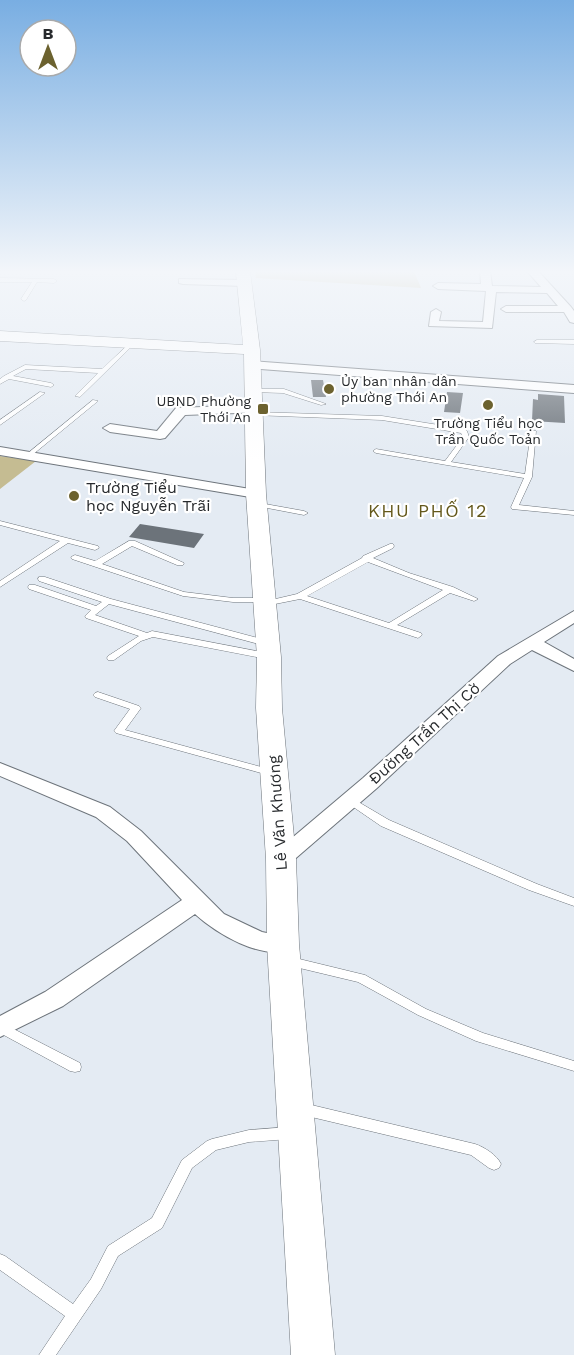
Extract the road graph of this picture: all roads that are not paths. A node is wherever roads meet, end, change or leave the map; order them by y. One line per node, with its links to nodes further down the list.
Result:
1 (249, 334): 9 (main road, Lê Văn Khương)
2 (0, 336): 5 (main road)
3 (537, 342): 4 (lane)
4 (574, 342)
5 (131, 344): 6 (lane); 9 (main road)
6 (103, 371): 7 (lane); 12 (lane)
7 (3, 380): 8 (lane)
8 (51, 385)
9 (253, 386): 10 (street); 14 (lane); 16 (street); 21 (lane); 23 (main road, Lê Văn Khương)
10 (574, 389)
11 (42, 393): 15 (lane)
12 (78, 396)
13 (95, 400): 20 (lane)
14 (323, 404)
15 (0, 423)
16 (110, 428)
17 (534, 432): 22 (lane)
18 (0, 451): 20 (street)
19 (375, 451): 21 (lane)
20 (29, 455): 23 (street)
21 (446, 464): 22 (lane)
22 (528, 477): 25 (lane)
23 (256, 499): 24 (lane); 41 (main road, Lê Văn Khương)
24 (304, 513)
25 (574, 513)
26 (0, 524): 27 (lane)
27 (66, 541): 29 (lane); 34 (lane)
28 (390, 546): 31 (lane)
29 (95, 548)
30 (75, 557): 33 (lane)
31 (366, 558): 37 (lane); 38 (lane)
32 (180, 563): 33 (lane)
33 (96, 564): 41 (lane)
34 (24, 569): 35 (lane); 40 (lane)
35 (0, 585)
36 (32, 587): 42 (lane)
37 (450, 589): 39 (lane); 44 (lane)
38 (300, 596): 41 (lane); 44 (lane)
39 (474, 599)
40 (108, 601): 42 (lane); 48 (lane)
41 (264, 602): 48 (main road, Lê Văn Khương)
42 (97, 609): 45 (lane)
43 (574, 616): 47 (street, Đường Trần Thị Cờ)
44 (390, 626): 46 (lane)
45 (145, 635): 48 (lane); 49 (lane)
46 (418, 635)
47 (534, 643): 50 (street); 54 (street, Đường Trần Thị Cờ)
48 (268, 650): 53 (main road, Lê Văn Khương)
49 (111, 658)
50 (574, 666)
51 (98, 695): 53 (lane)
52 (9, 773): 56 (street)
53 (274, 774): 55 (main road, Lê Văn Khương)
54 (350, 800): 55 (street, Đường Trần Thị Cờ); 57 (lane)
55 (281, 859): 58 (main road, Lê Văn Khương)
56 (196, 902): 58 (street); 59 (street)
57 (574, 902)
58 (284, 952): 60 (lane); 62 (main road, Lê Văn Khương)
59 (0, 1028): 61 (lane)
60 (574, 1066)
61 (75, 1067)
62 (296, 1120): 63 (lane); 65 (lane); 67 (main road, Lê Văn Khương)
63 (494, 1164)
64 (0, 1261): 65 (lane)
65 (75, 1314): 66 (lane)
66 (47, 1355)
67 (313, 1355)

